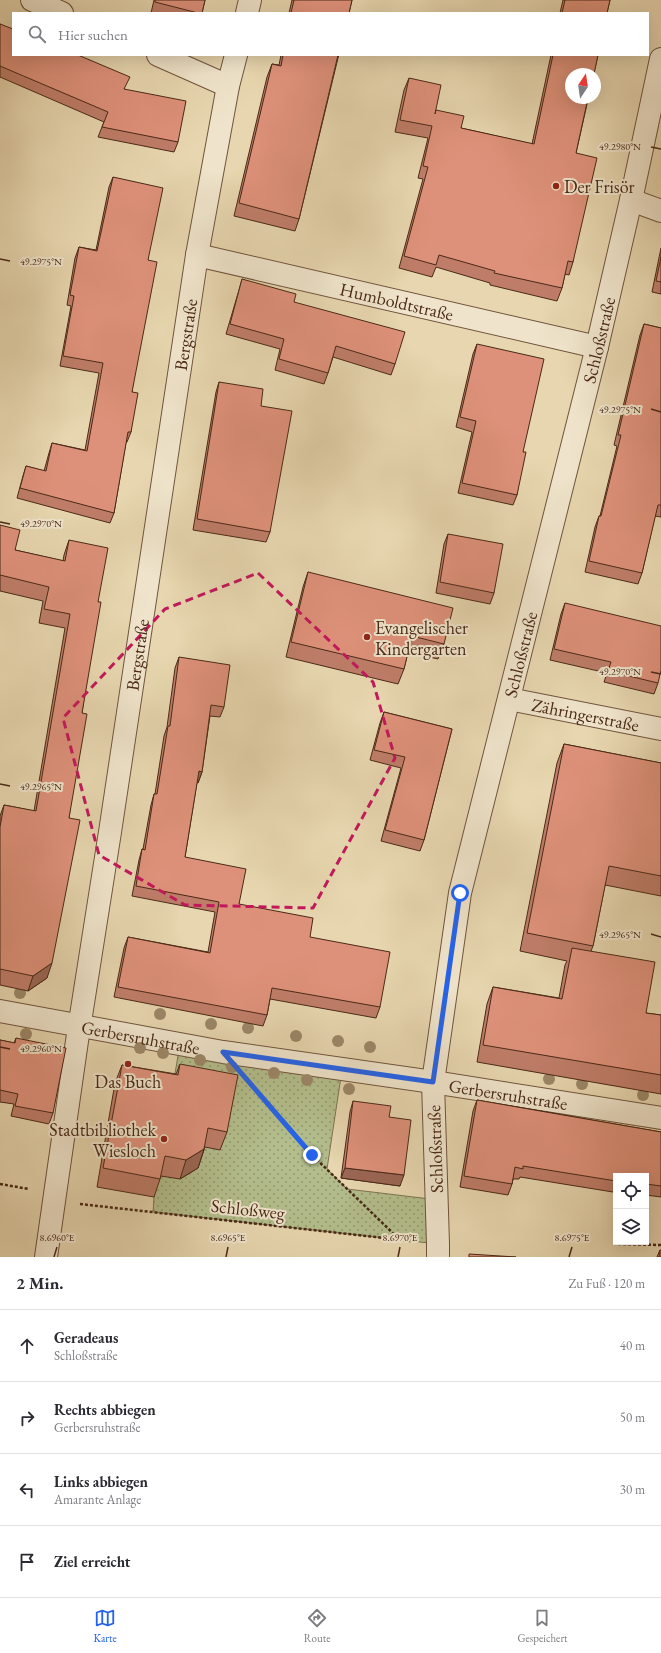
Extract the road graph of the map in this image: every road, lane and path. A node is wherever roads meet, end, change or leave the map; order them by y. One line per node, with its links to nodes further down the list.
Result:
1 (32, 0): 3 (street)
2 (250, 0): 4 (street)
3 (60, 12)
4 (247, 12)
5 (160, 56): 8 (street)
6 (236, 56): 8 (street, Bergstraße)
7 (661, 59): 9 (street, Schloßstraße)
8 (228, 86): 11 (street, Bergstraße)
9 (631, 200): 10 (street); 12 (street, Schloßstraße)
10 (661, 211)
11 (197, 255): 12 (street, Humboldtstraße); 16 (street, Bergstraße)
12 (597, 348): 13 (street, Schloßstraße)
13 (509, 699): 14 (street, Zähringerstraße); 18 (street, Schloßstraße)
14 (661, 729)
15 (0, 1011): 16 (street, Gerbersruhstraße)
16 (79, 1026): 17 (street, Gerbersruhstraße); 20 (street, Bergstraße)
17 (223, 1052): 18 (street, Gerbersruhstraße); 21 (path)
18 (433, 1082): 19 (street, Gerbersruhstraße); 24 (street, Schloßstraße)
19 (661, 1118)
20 (54, 1201): 21 (path, Schloßweg); 25 (street, Bergstraße)
21 (400, 1240): 24 (path, Schloßweg)
22 (649, 1245): 23 (path)
23 (661, 1245)
24 (438, 1251)
25 (46, 1257)

